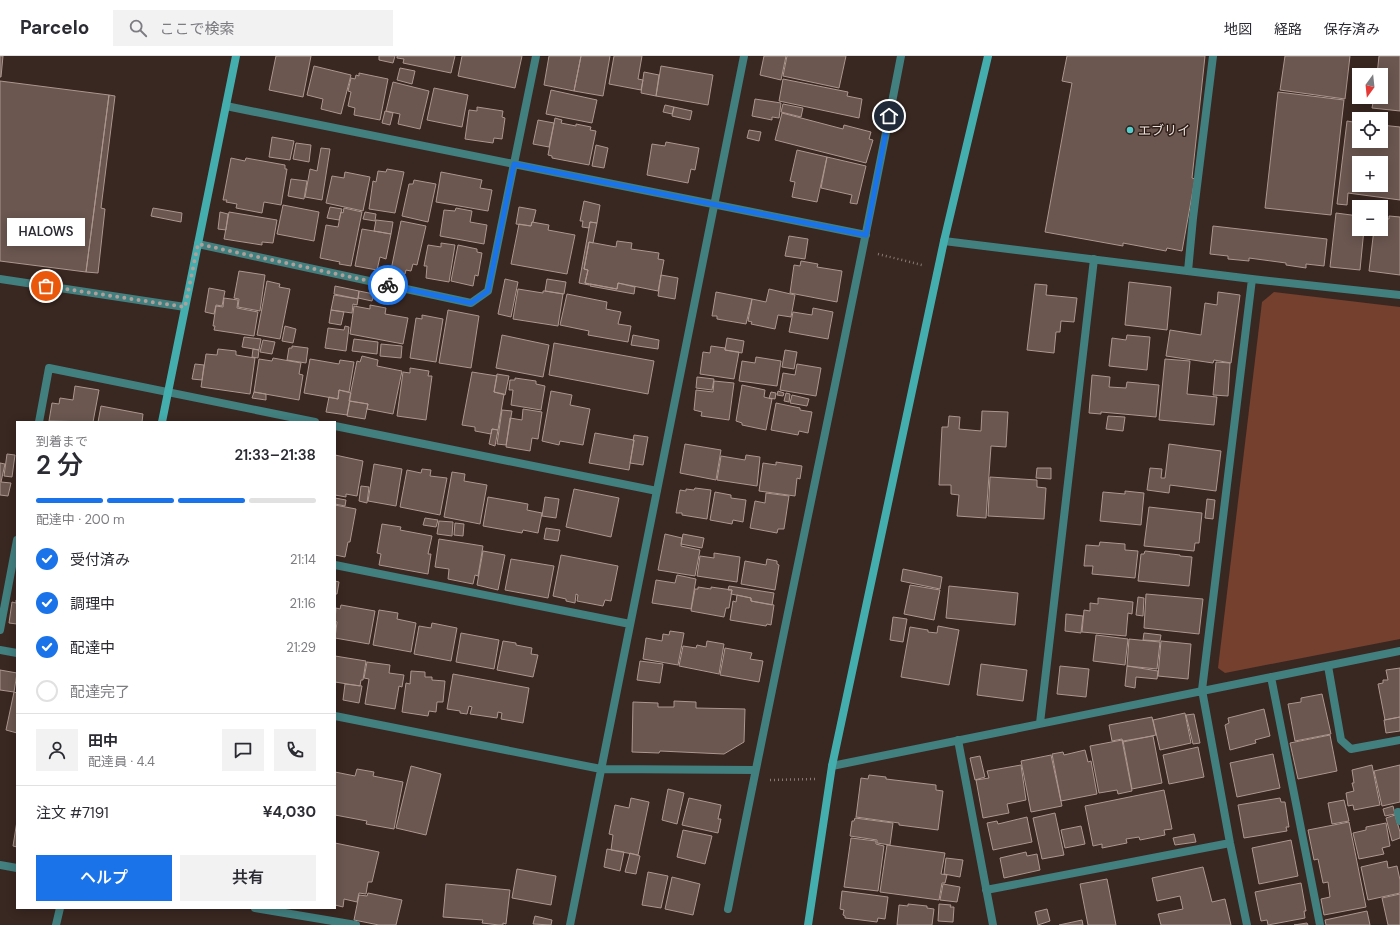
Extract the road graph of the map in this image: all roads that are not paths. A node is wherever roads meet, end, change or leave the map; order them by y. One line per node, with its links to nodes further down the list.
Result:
1 (236, 56): 7 (street)
2 (536, 56): 8 (street)
3 (744, 56): 9 (street)
4 (901, 56): 10 (street)
5 (988, 56): 11 (street)
6 (1214, 56): 14 (street)
7 (226, 106): 8 (street); 12 (street)
8 (514, 164): 9 (street); 12 (street)
9 (714, 205): 10 (street); 24 (street)
10 (866, 235): 41 (street)
11 (944, 241): 13 (street); 39 (street)
12 (198, 244): 18 (street)
13 (1094, 259): 14 (street); 36 (street)
14 (1188, 271): 16 (street)
15 (0, 279): 18 (street)
16 (1252, 279): 17 (street); 34 (street)
17 (1400, 295)
18 (185, 307): 19 (street)
19 (168, 392): 20 (street); 21 (street); 22 (street)
20 (39, 421)
21 (162, 421)
22 (310, 421)
23 (336, 426): 24 (street)
24 (657, 491): 27 (street)
25 (16, 545): 28 (street)
26 (336, 564): 27 (street)
27 (630, 624): 40 (street)
28 (0, 630)
29 (0, 650): 31 (street)
30 (1400, 651): 32 (street)
31 (16, 653)
32 (1328, 666): 33 (street); 38 (street)
33 (1271, 677): 34 (street); 57 (street)
34 (1202, 690): 36 (street); 44 (street)
35 (336, 716): 40 (street)
36 (1040, 723): 37 (street)
37 (958, 740): 39 (street); 47 (street)
38 (1400, 740)
39 (832, 766): 54 (street)
40 (601, 769): 41 (street); 53 (street)
41 (755, 770): 50 (street)
42 (1398, 812): 43 (street)
43 (1400, 821)
44 (1230, 843): 47 (street); 56 (street)
45 (0, 865): 46 (street)
46 (16, 868)
47 (986, 890): 55 (street)
48 (60, 909): 51 (street)
49 (261, 909): 52 (street)
50 (728, 909)
51 (56, 925)
52 (356, 925)
53 (570, 925)
54 (808, 925)
55 (993, 925)
56 (1248, 925)
57 (1320, 925)

